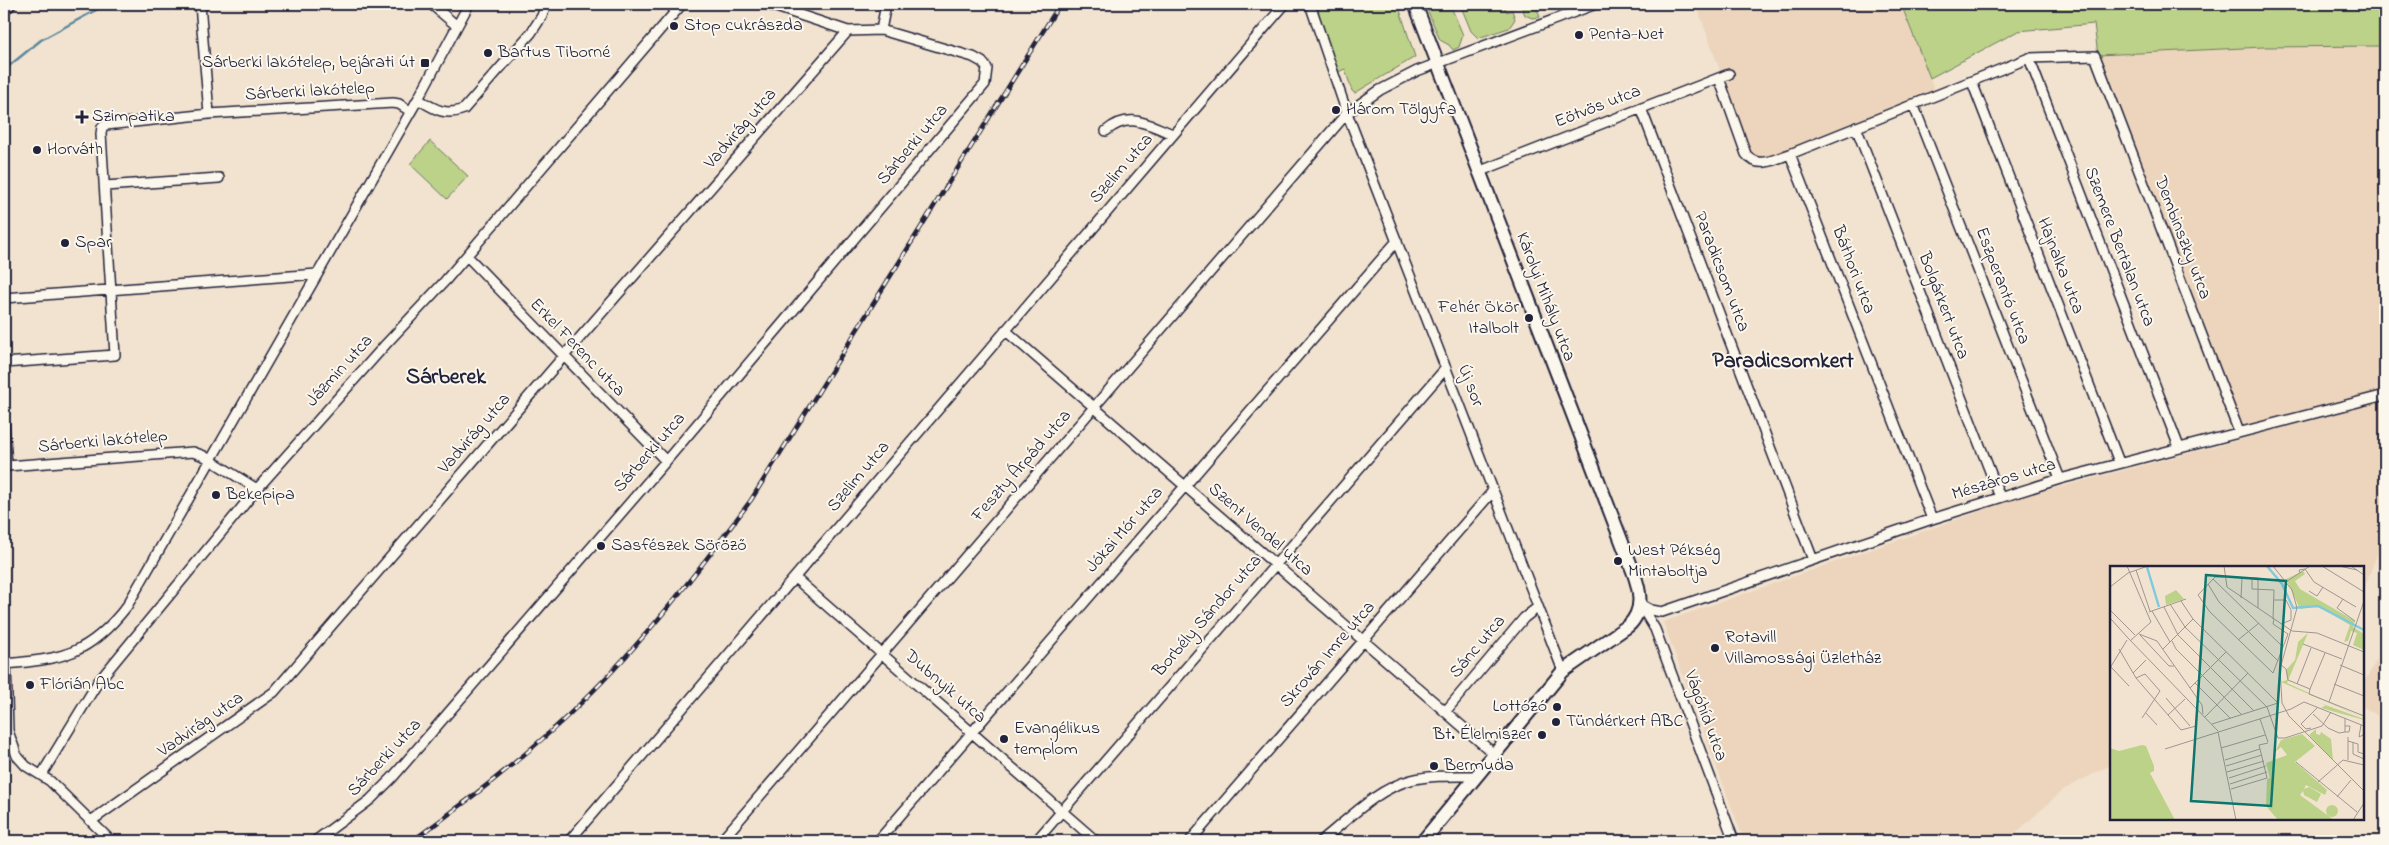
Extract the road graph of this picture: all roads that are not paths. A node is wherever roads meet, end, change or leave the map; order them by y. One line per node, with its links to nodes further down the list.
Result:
1 (8, 4): 13 (street)
2 (200, 4): 27 (street)
3 (431, 4): 14 (street)
4 (469, 4): 14 (street)
5 (546, 4): 22 (street)
6 (682, 4): 36 (street, Jázmin utca)
7 (767, 4): 16 (street)
8 (886, 4): 15 (street)
9 (1285, 4): 30 (street, Szelim utca)
10 (1310, 4): 26 (street, Új sor)
11 (1415, 4): 18 (street, Károlyi Mihály utca)
12 (1596, 4): 18 (street, Feszty Árpád utca)
13 (4, 8)
14 (457, 26): 22 (street)
15 (881, 30): 16 (street); 50 (street, Sárberki utca)
16 (848, 31): 41 (street, Vadvirág utca)
17 (2029, 58): 21 (street); 47 (street, Dembinszky utca); 48 (street, Szemere Bertalan utca)
18 (1436, 64): 26 (street, Feszty Árpád utca); 32 (street, Károlyi Mihály utca)
19 (1729, 74): 20 (street, Eötvös utca)
20 (1719, 78): 24 (street, Eötvös utca); 31 (street)
21 (1972, 82): 23 (street); 51 (street, Hajnalka utca)
22 (418, 99): 25 (street)
23 (1914, 104): 28 (street); 52 (street, Eszperantó utca)
24 (1641, 108): 32 (street, Eötvös utca); 58 (street, Paradicsom utca)
25 (410, 111): 27 (street, Sárberki lakótelep); 37 (street)
26 (1347, 113): 35 (street, Új sor); 45 (street, Feszty Árpád utca)
27 (209, 114): 34 (street, Sárberki lakótelep)
28 (1856, 127): 31 (street); 56 (street, Bolgárkert utca)
29 (1106, 131): 30 (street, Szelim utca)
30 (1173, 134): 40 (street, Szelim utca)
31 (1790, 154): 57 (street, Báthori utca)
32 (1478, 172): 61 (street, Károlyi Mihály utca)
33 (219, 178): 34 (street)
34 (105, 186): 38 (street, Sárberki lakótelep)
35 (1397, 242): 43 (street, Új sor); 53 (street, Jókai Mór utca)
36 (467, 256): 41 (street, Erkel Ferenc utca); 54 (street, Jázmin utca)
37 (317, 274): 38 (street); 49 (street)
38 (112, 289): 39 (street); 42 (street, Sárberki lakótelep)
39 (4, 298)
40 (1006, 330): 45 (street, Szent Vendel utca); 60 (street, Szelim utca)
41 (563, 357): 50 (street, Erkel Ferenc utca); 73 (street, Vadvirág utca)
42 (4, 363)
43 (1446, 368): 55 (street, Új sor); 59 (street, Borbély Sándor utca)
44 (2385, 395): 47 (street, Mészáros utca)
45 (1094, 407): 53 (street, Szent Vendel utca); 64 (street, Feszty Árpád utca)
46 (4, 424): 49 (street, Sárberki lakótelep)
47 (2239, 432): 48 (street, Mészáros utca)
48 (2179, 447): 51 (street, Mészáros utca)
49 (212, 461): 54 (street, Sárberki lakótelep); 65 (street)
50 (666, 461): 75 (street, Sárberki utca)
51 (2119, 462): 52 (street, Mészáros utca)
52 (2060, 479): 56 (street, Mészáros utca)
53 (1185, 486): 59 (street, Szent Vendel utca); 68 (street, Jókai Mór utca)
54 (257, 489): 70 (street, Jázmin utca)
55 (1493, 491): 62 (street, Új sor); 63 (street, Skrován Imre utca)
56 (2000, 497): 57 (street, Mészáros utca)
57 (1932, 519): 58 (street, Mészáros utca)
58 (1813, 560): 61 (street, Mészáros utca)
59 (1275, 564): 63 (street, Szent Vendel utca); 72 (street, Borbély Sándor utca)
60 (794, 578): 64 (street, Dubnyik utca); 76 (street, Szelim utca)
61 (1640, 604): 66 (street); 84 (street, Vágóhíd utca)
62 (1538, 607): 66 (street, Új sor); 67 (street, Sánc utca)
63 (1363, 640): 67 (street, Szent Vendel utca); 81 (street, Skrován Imre utca)
64 (882, 654): 68 (street, Dubnyik utca); 77 (street, Feszty Árpád utca)
65 (5, 664): 70 (street)
66 (1563, 671): 69 (street)
67 (1445, 712): 69 (street, Szent Vendel utca)
68 (972, 733): 72 (street, Dubnyik utca); 78 (street, Jókai Mór utca)
69 (1494, 754): 71 (street)
70 (42, 774): 73 (street)
71 (1476, 776): 82 (street); 83 (street)
72 (1062, 811): 79 (street, Borbély Sándor utca); 80 (street, Dubnyik utca)
73 (91, 821): 74 (street)
74 (112, 841)
75 (315, 841)
76 (569, 841)
77 (721, 841)
78 (878, 841)
79 (1036, 841)
80 (1096, 841)
81 (1190, 841)
82 (1321, 841)
83 (1423, 841)
84 (1734, 841)

